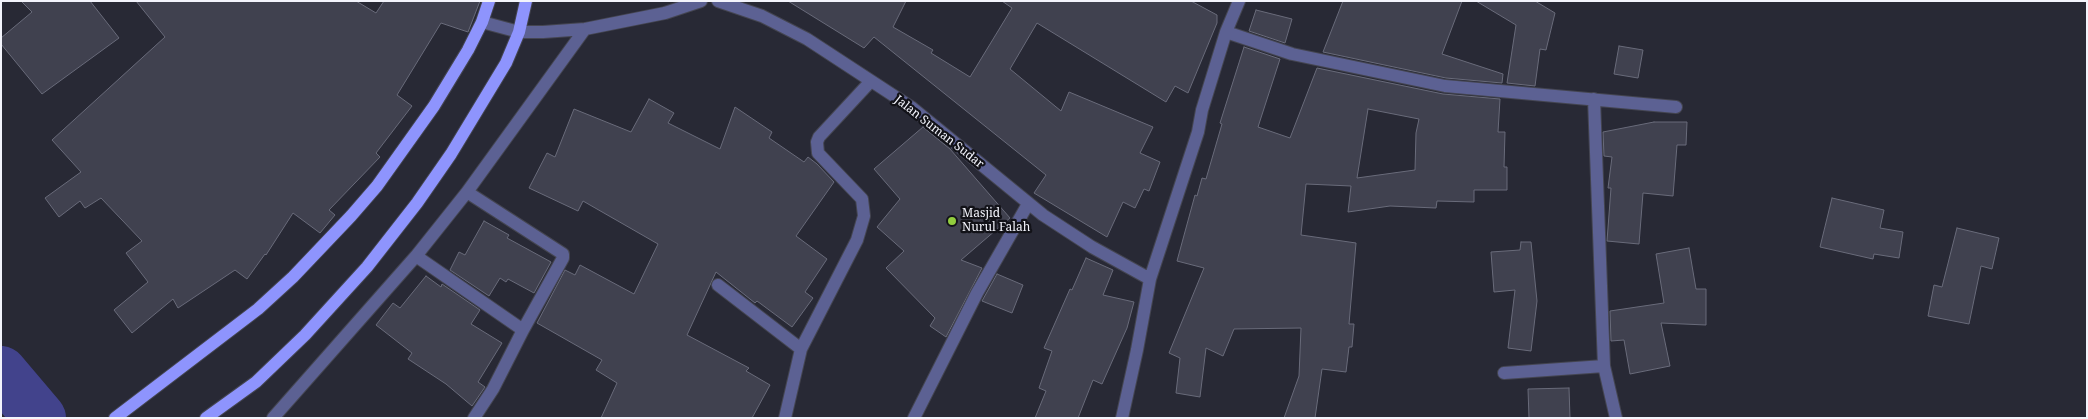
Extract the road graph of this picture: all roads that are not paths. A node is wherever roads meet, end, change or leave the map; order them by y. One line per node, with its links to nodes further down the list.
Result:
1 (489, 1): 6 (main road)
2 (526, 1): 8 (main road)
3 (701, 1): 7 (street)
4 (718, 1): 10 (street, Jalan Suman Sudar)
5 (1239, 1): 9 (street)
6 (482, 22): 8 (street); 22 (main road)
7 (585, 29): 8 (street); 13 (street)
8 (519, 32): 23 (main road)
9 (1226, 32): 11 (street); 16 (street)
10 (871, 81): 14 (street, Jalan Suman Sudar); 19 (street)
11 (1594, 100): 12 (street); 20 (street)
12 (1676, 107)
13 (467, 192): 15 (street); 18 (street)
14 (1028, 204): 16 (street, Jalan Suman Sudar); 27 (street)
15 (416, 256): 18 (street); 24 (street)
16 (1150, 279): 28 (street)
17 (718, 285): 19 (street)
18 (523, 330): 25 (street)
19 (801, 349): 26 (street)
20 (1604, 366): 21 (street); 29 (street)
21 (1504, 373)
22 (115, 418)
23 (206, 418)
24 (273, 418)
25 (474, 418)
26 (785, 418)
27 (914, 418)
28 (1122, 418)
29 (1616, 418)

